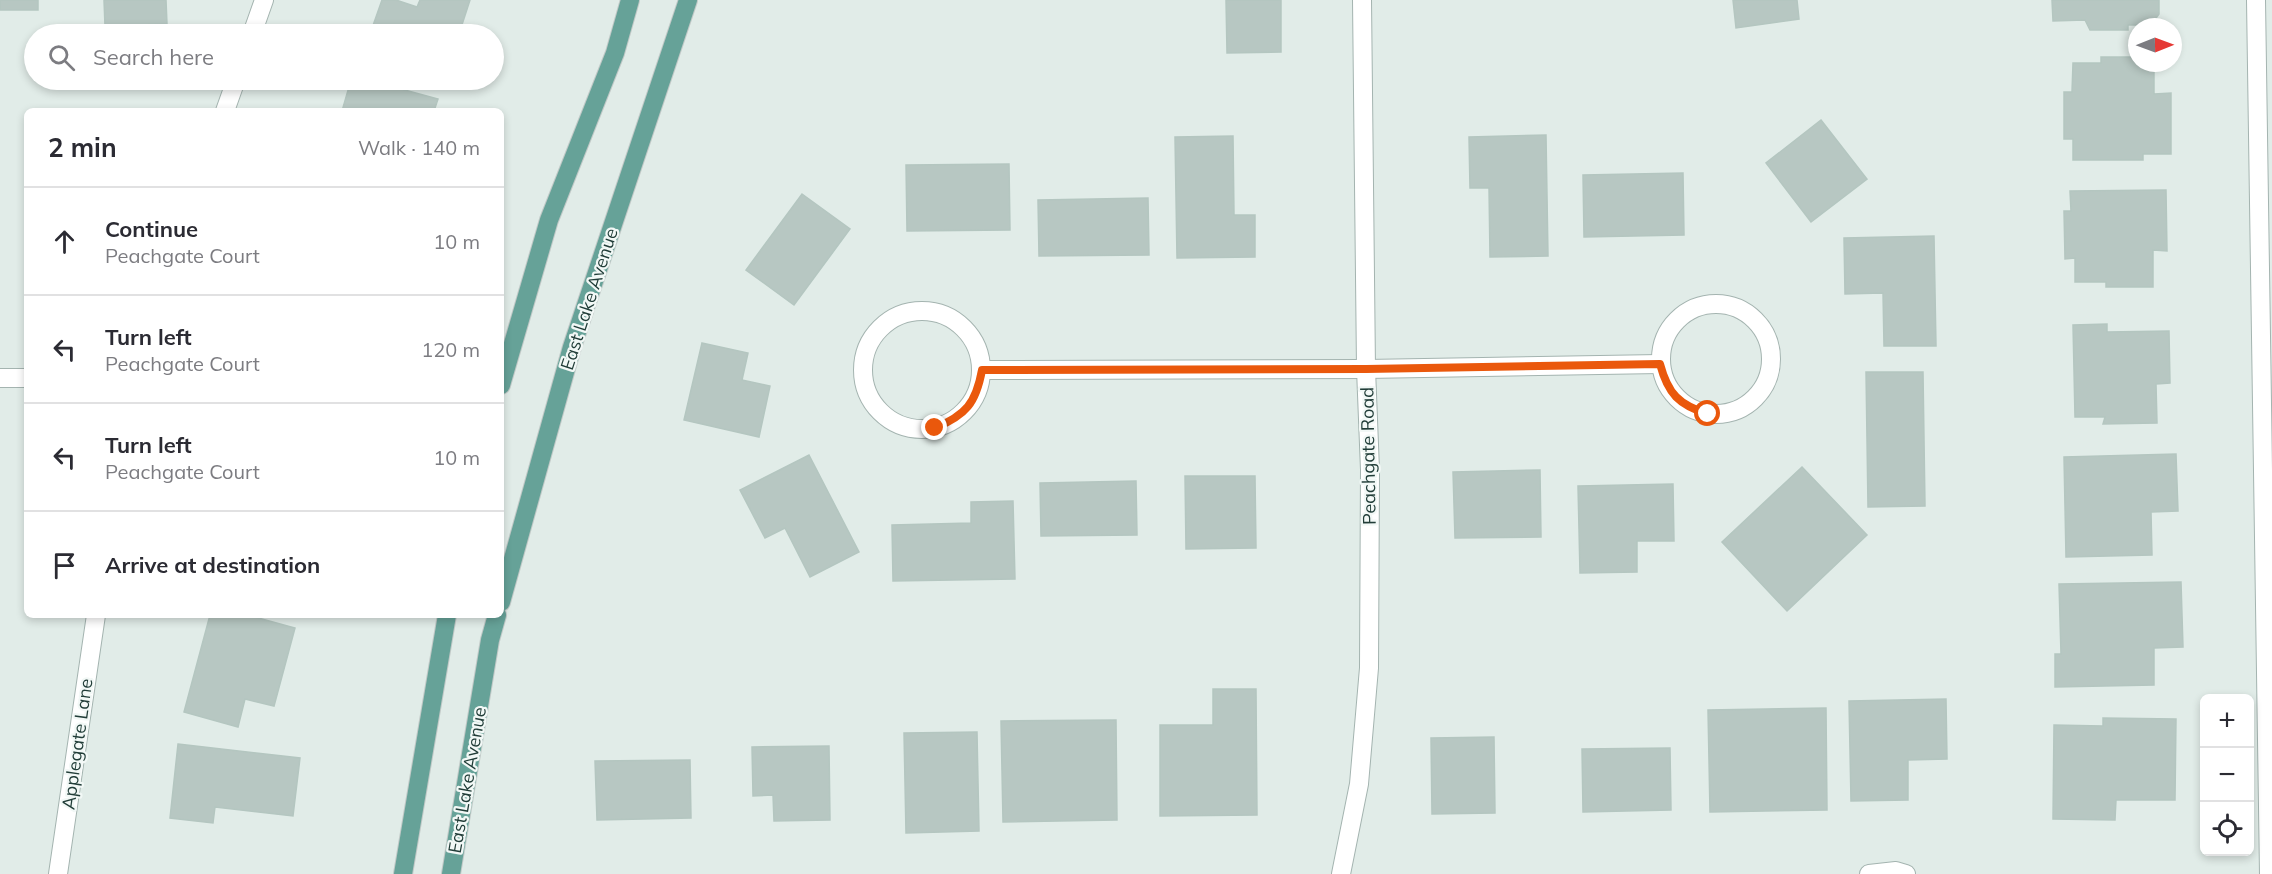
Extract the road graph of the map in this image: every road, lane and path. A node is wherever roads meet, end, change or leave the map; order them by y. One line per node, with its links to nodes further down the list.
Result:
1 (264, 0): 6 (street)
2 (630, 0): 12 (main road)
3 (688, 0): 16 (main road, East Lake Avenue)
4 (1362, 0): 10 (street, Peachgate Road)
5 (2256, 0): 15 (street)
6 (256, 24)
7 (232, 90): 8 (street)
8 (226, 108)
9 (1660, 364): 9 (street); 10 (street)
10 (1366, 369): 11 (street); 23 (street, Peachgate Road)
11 (982, 370): 11 (street)
12 (504, 375)
13 (0, 378): 14 (street)
14 (24, 378)
15 (2268, 510): 26 (street)
16 (504, 591)
17 (96, 618): 20 (street, Applegate Lane)
18 (446, 618): 21 (main road)
19 (497, 618): 22 (main road, East Lake Avenue)
20 (58, 874)
21 (403, 874)
22 (452, 874)
23 (1341, 874)
24 (1869, 874): 25 (street)
25 (1906, 874)
26 (2269, 874)

